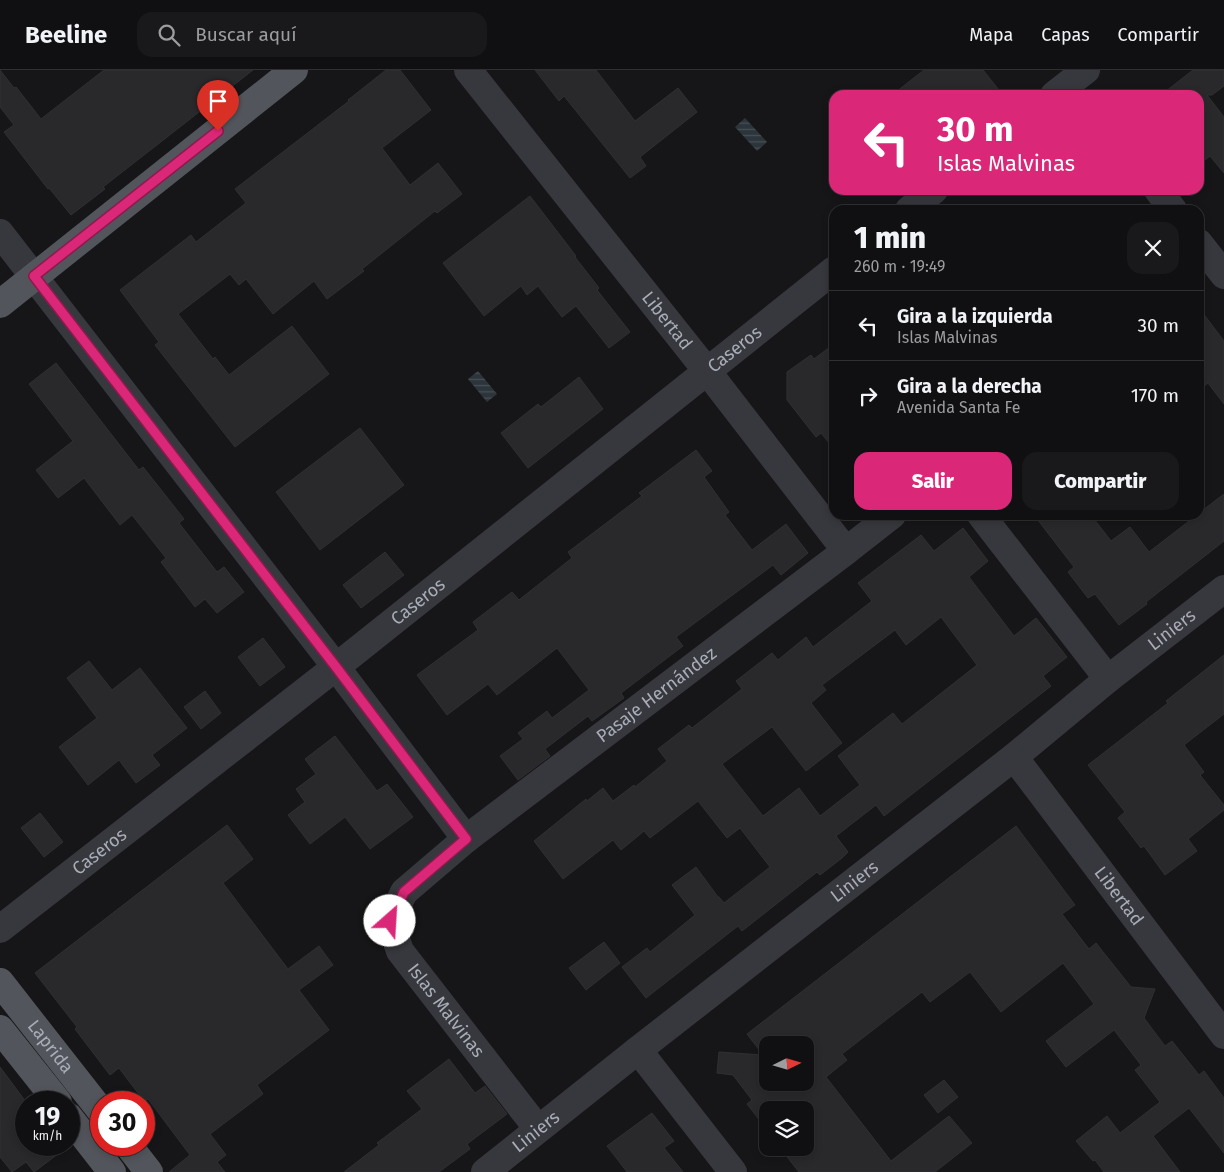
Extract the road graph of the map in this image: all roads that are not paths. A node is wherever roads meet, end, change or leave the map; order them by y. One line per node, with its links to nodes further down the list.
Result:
1 (294, 70): 8 (main road)
2 (468, 70): 11 (street, Libertad)
3 (928, 195): 4 (street)
4 (915, 205)
5 (0, 233): 8 (street)
6 (1204, 250): 9 (street)
7 (829, 274): 11 (street, Caseros)
8 (34, 276): 10 (main road); 16 (street)
9 (1224, 276)
10 (0, 304)
11 (707, 371): 14 (street, Libertad); 16 (street, Caseros)
12 (886, 520): 14 (street)
13 (985, 520): 17 (street)
14 (846, 551): 19 (street, Pasaje Hernández)
15 (1224, 589): 17 (street, Liniers)
16 (336, 667): 19 (street); 20 (street, Caseros)
17 (1108, 679): 18 (street, Liniers)
18 (1014, 757): 23 (street, Libertad); 24 (street, Liniers)
19 (466, 839): 27 (street, Islas Malvinas)
20 (0, 930)
21 (0, 982): 26 (main road, Laprida)
22 (0, 1029): 25 (main road, Laprida)
23 (1224, 1035)
24 (638, 1050): 27 (street, Liniers); 33 (street)
25 (49, 1091)
26 (90, 1097)
27 (538, 1128): 32 (street, Liniers)
28 (80, 1130): 30 (main road)
29 (137, 1156): 31 (main road)
30 (112, 1172)
31 (149, 1172)
32 (485, 1172)
33 (733, 1172)

